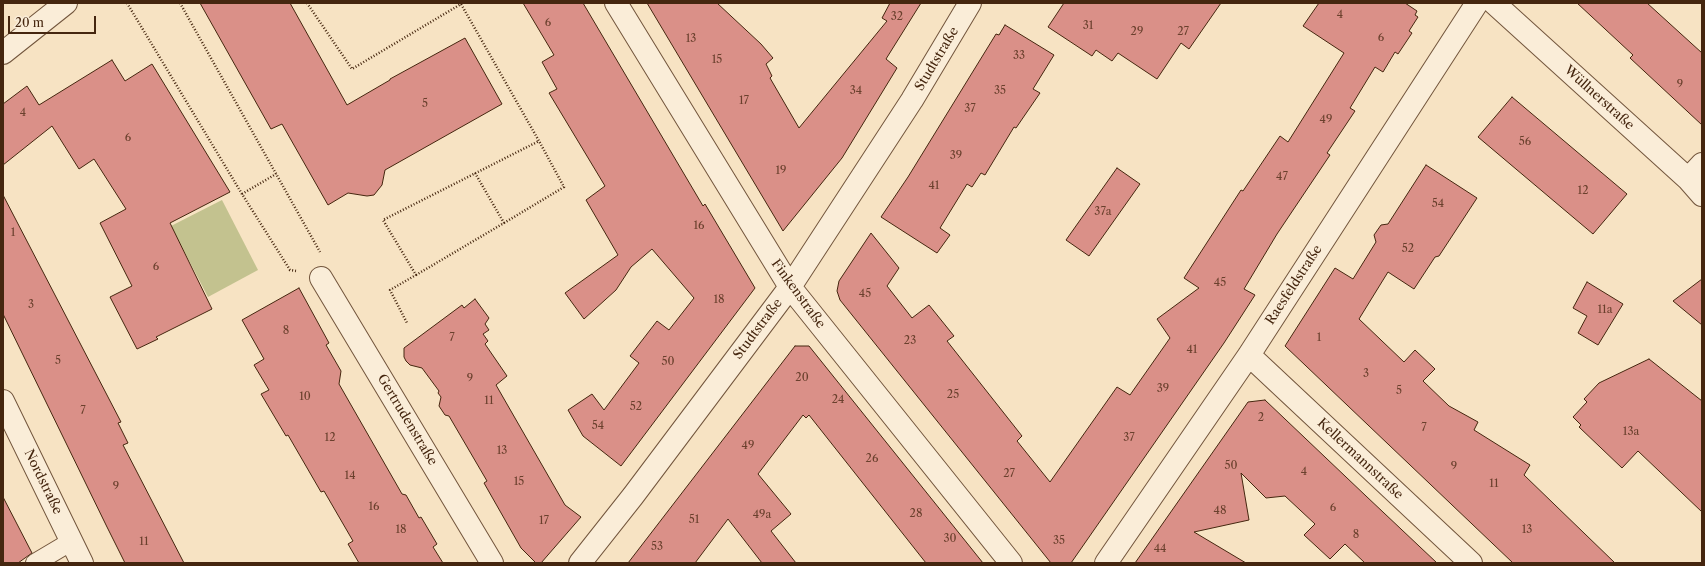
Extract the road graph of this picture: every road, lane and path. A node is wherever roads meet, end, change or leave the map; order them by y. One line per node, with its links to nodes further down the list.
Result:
1 (66, 3): 9 (street)
2 (126, 3): 14 (path)
3 (180, 3): 11 (path)
4 (307, 3): 10 (path)
5 (616, 3): 18 (street, Finkenstraße)
6 (970, 3): 18 (street, Studtstraße)
7 (1477, 3): 20 (street, Raesfeldstraße)
8 (1494, 3): 13 (street, Wüllnerstraße)
9 (3, 53)
10 (539, 141): 12 (path); 15 (path)
11 (276, 174): 14 (path); 17 (path)
12 (475, 174): 15 (path); 16 (path)
13 (1697, 179)
14 (242, 194): 17 (path)
15 (504, 223): 16 (path)
16 (416, 275): 19 (path)
17 (321, 278): 25 (street, Gertrudenstraße)
18 (790, 287): 26 (street, Studtstraße); 27 (street, Finkenstraße)
19 (408, 323)
20 (1249, 355): 28 (street, Raesfeldstraße); 29 (street, Kellermannstraße)
21 (3, 401): 22 (street, Nordstraße)
22 (72, 541): 23 (lane); 24 (street, Nordstraße)
23 (35, 563)
24 (82, 563)
25 (492, 563)
26 (580, 563)
27 (1011, 563)
28 (1106, 563)
29 (1471, 563)

